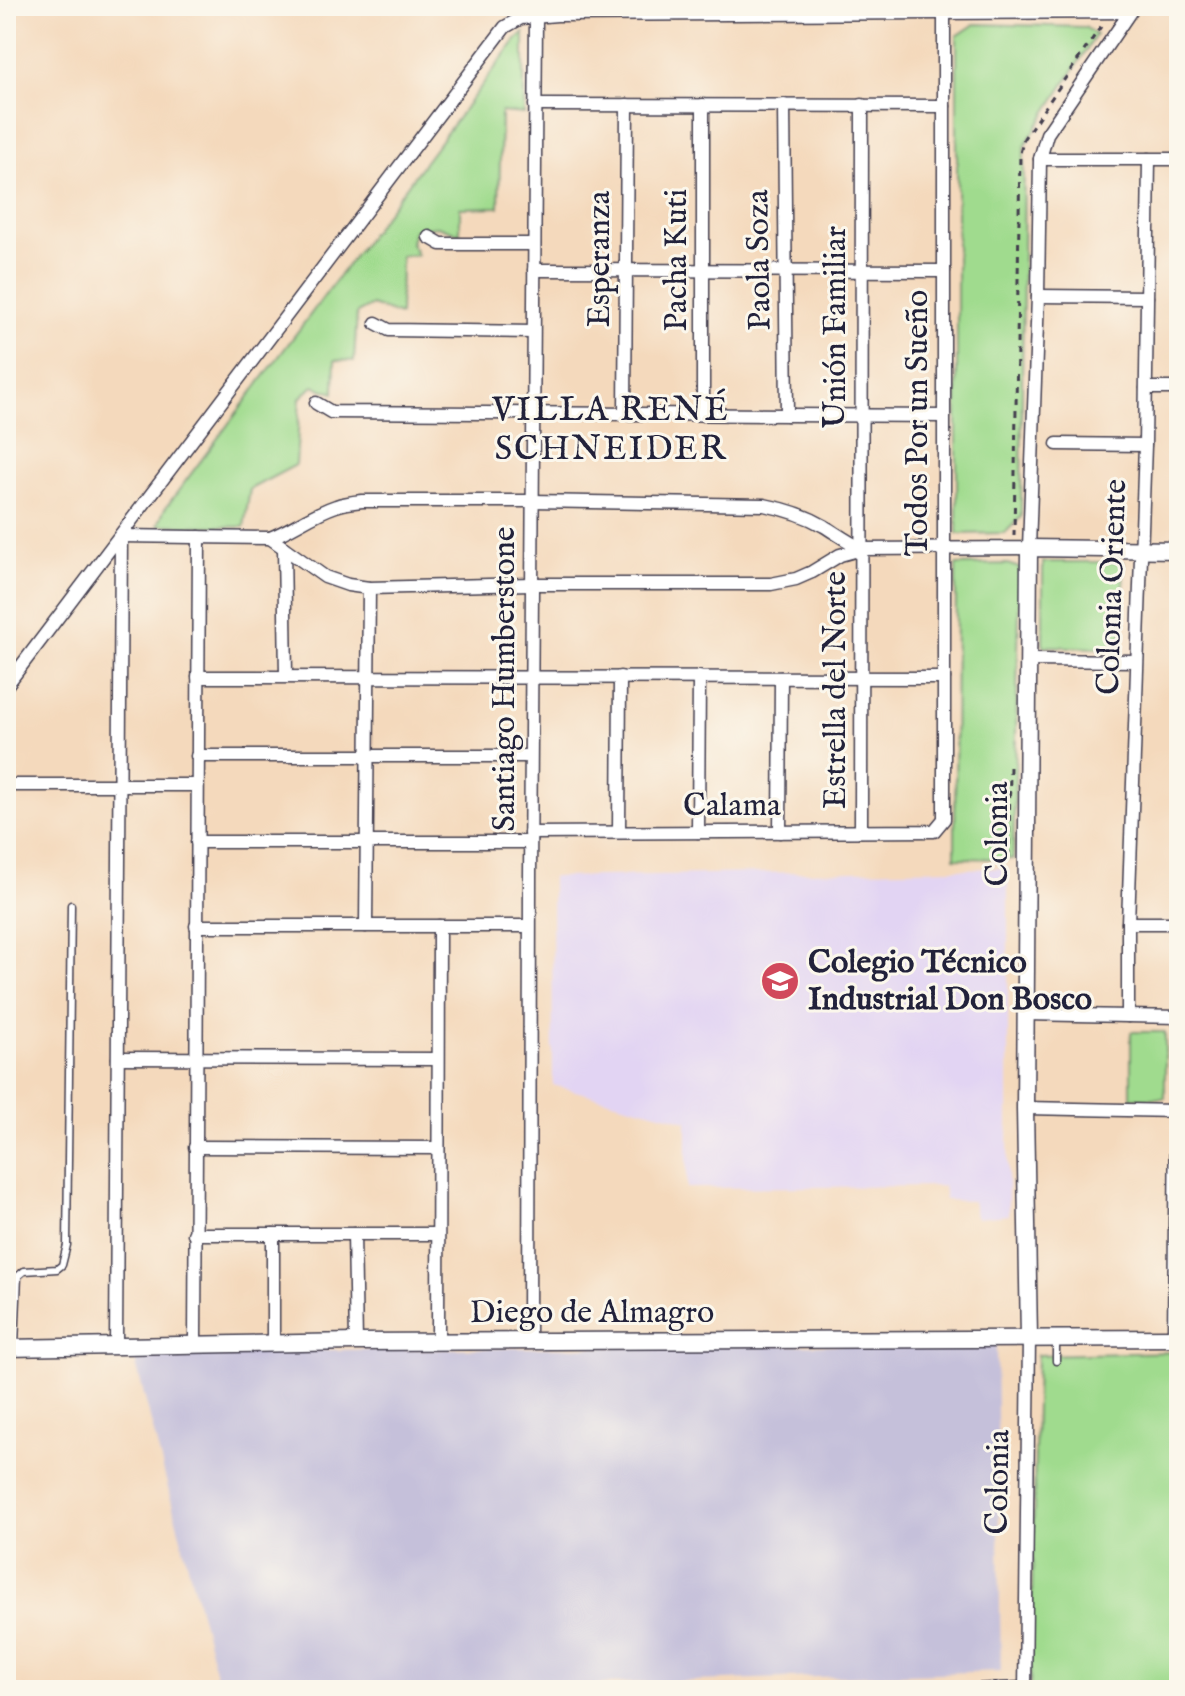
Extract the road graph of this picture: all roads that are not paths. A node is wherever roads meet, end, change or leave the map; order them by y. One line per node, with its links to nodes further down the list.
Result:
1 (1131, 9): 2 (street); 10 (street, Colonia)
2 (944, 13): 3 (street); 9 (street, Todos Por un Sueño)
3 (536, 17): 4 (street, Santiago Humberstone); 37 (street)
4 (535, 105): 5 (street); 14 (street, Santiago Humberstone)
5 (627, 105): 6 (street); 16 (street, Esperanza)
6 (703, 105): 7 (street); 17 (street, Pacha Kuti)
7 (784, 105): 8 (street); 18 (street, Paola Soza)
8 (862, 105): 9 (street); 19 (street, Unión Familiar)
9 (944, 106): 20 (street, Todos Por un Sueño)
10 (1040, 159): 11 (street); 21 (street, Colonia)
11 (1149, 159): 12 (street); 22 (street, Colonia Oriente)
12 (1179, 159)
13 (429, 237): 14 (street)
14 (534, 244): 15 (street, Santiago Humberstone)
15 (534, 270): 16 (street); 24 (street, Santiago Humberstone)
16 (626, 270): 17 (street); 29 (street, Esperanza)
17 (703, 270): 18 (street); 30 (street, Pacha Kuti)
18 (786, 270): 19 (street); 31 (street, Paola Soza)
19 (862, 271): 20 (street); 32 (street, Unión Familiar)
20 (944, 271): 33 (street, Todos Por un Sueño)
21 (1038, 296): 22 (street); 42 (street, Colonia)
22 (1147, 297): 25 (street, Colonia Oriente)
23 (376, 323): 24 (street)
24 (533, 332): 28 (street, Santiago Humberstone)
25 (1146, 388): 26 (street); 35 (street, Colonia Oriente)
26 (1179, 388)
27 (316, 403): 28 (street)
28 (533, 414): 29 (street); 36 (street, Santiago Humberstone)
29 (625, 414): 30 (street)
30 (703, 415): 31 (street)
31 (787, 415): 32 (street)
32 (862, 415): 33 (street); 43 (street, Unión Familiar)
33 (944, 416): 41 (street, Todos Por un Sueño)
34 (1057, 444): 35 (street)
35 (1145, 445): 44 (street, Colonia Oriente)
36 (532, 501): 39 (street); 43 (street); 46 (street, Santiago Humberstone)
37 (121, 536): 38 (street); 59 (street); 64 (street)
38 (199, 537): 39 (street); 53 (street)
39 (270, 538): 40 (street)
40 (284, 548): 47 (street); 50 (street)
41 (944, 548): 42 (street); 43 (street); 58 (street, Todos Por un Sueño)
42 (1029, 548): 44 (street); 48 (street, Colonia)
43 (862, 549): 46 (street); 57 (street, Estrella del Norte)
44 (1142, 549): 45 (street); 49 (street, Colonia Oriente)
45 (1179, 550)
46 (532, 584): 47 (street); 52 (street, Santiago Humberstone)
47 (369, 588): 51 (street)
48 (1028, 660): 49 (street); 81 (street, Colonia)
49 (1136, 661): 75 (street, Colonia Oriente)
50 (286, 676): 51 (street); 53 (street)
51 (368, 676): 52 (street); 61 (street)
52 (531, 676): 54 (street); 62 (street, Santiago Humberstone)
53 (198, 677): 60 (street)
54 (620, 677): 55 (street); 68 (street)
55 (699, 677): 56 (street); 69 (street)
56 (781, 678): 57 (street); 70 (street)
57 (861, 678): 58 (street); 66 (street, Estrella del Norte)
58 (944, 678): 67 (street, Todos Por un Sueño)
59 (6, 686)
60 (197, 756): 61 (street); 65 (street)
61 (367, 756): 62 (street); 73 (street)
62 (530, 756): 71 (street, Santiago Humberstone)
63 (6, 785): 64 (street)
64 (120, 785): 65 (street); 84 (street)
65 (197, 785): 72 (street)
66 (861, 831): 67 (street, Calama); 70 (street, Calama)
67 (934, 831)
68 (619, 832): 69 (street, Calama); 71 (street, Calama)
69 (698, 832): 70 (street, Calama)
70 (780, 832)
71 (530, 837): 73 (street, Calama); 80 (street, Santiago Humberstone)
72 (197, 842): 73 (street, Calama); 77 (street)
73 (366, 842): 78 (street)
74 (71, 905): 103 (lane)
75 (1128, 923): 76 (street); 82 (street, Colonia Oriente)
76 (1179, 923)
77 (196, 926): 78 (street); 85 (street)
78 (366, 926): 79 (street)
79 (439, 926): 80 (street); 86 (street)
80 (529, 926): 97 (street, Santiago Humberstone)
81 (1025, 1014): 82 (street); 87 (street, Colonia)
82 (1128, 1016): 83 (street)
83 (1179, 1017)
84 (118, 1058): 85 (street); 101 (street)
85 (195, 1058): 86 (street); 88 (street)
86 (438, 1059): 89 (street)
87 (1025, 1108): 94 (street, Colonia); 96 (street)
88 (195, 1147): 89 (street); 90 (street)
89 (438, 1148): 93 (street)
90 (194, 1234): 91 (street); 102 (street)
91 (273, 1234): 92 (street); 100 (street)
92 (354, 1234): 93 (street); 98 (street)
93 (437, 1234): 99 (street)
94 (1029, 1338): 95 (street, Diego de Almagro); 97 (street, Diego de Almagro); 105 (street, Colonia)
95 (1056, 1338): 96 (street, Diego de Almagro); 104 (lane)
96 (1176, 1338)
97 (529, 1341): 99 (street, Diego de Almagro)
98 (356, 1342): 99 (street, Diego de Almagro); 100 (street, Diego de Almagro)
99 (438, 1342)
100 (273, 1344): 102 (street, Diego de Almagro)
101 (116, 1345): 102 (street, Diego de Almagro); 103 (street, Diego de Almagro)
102 (195, 1345)
103 (10, 1348)
104 (1056, 1361)
105 (1025, 1689): 106 (street)
106 (967, 1690)

